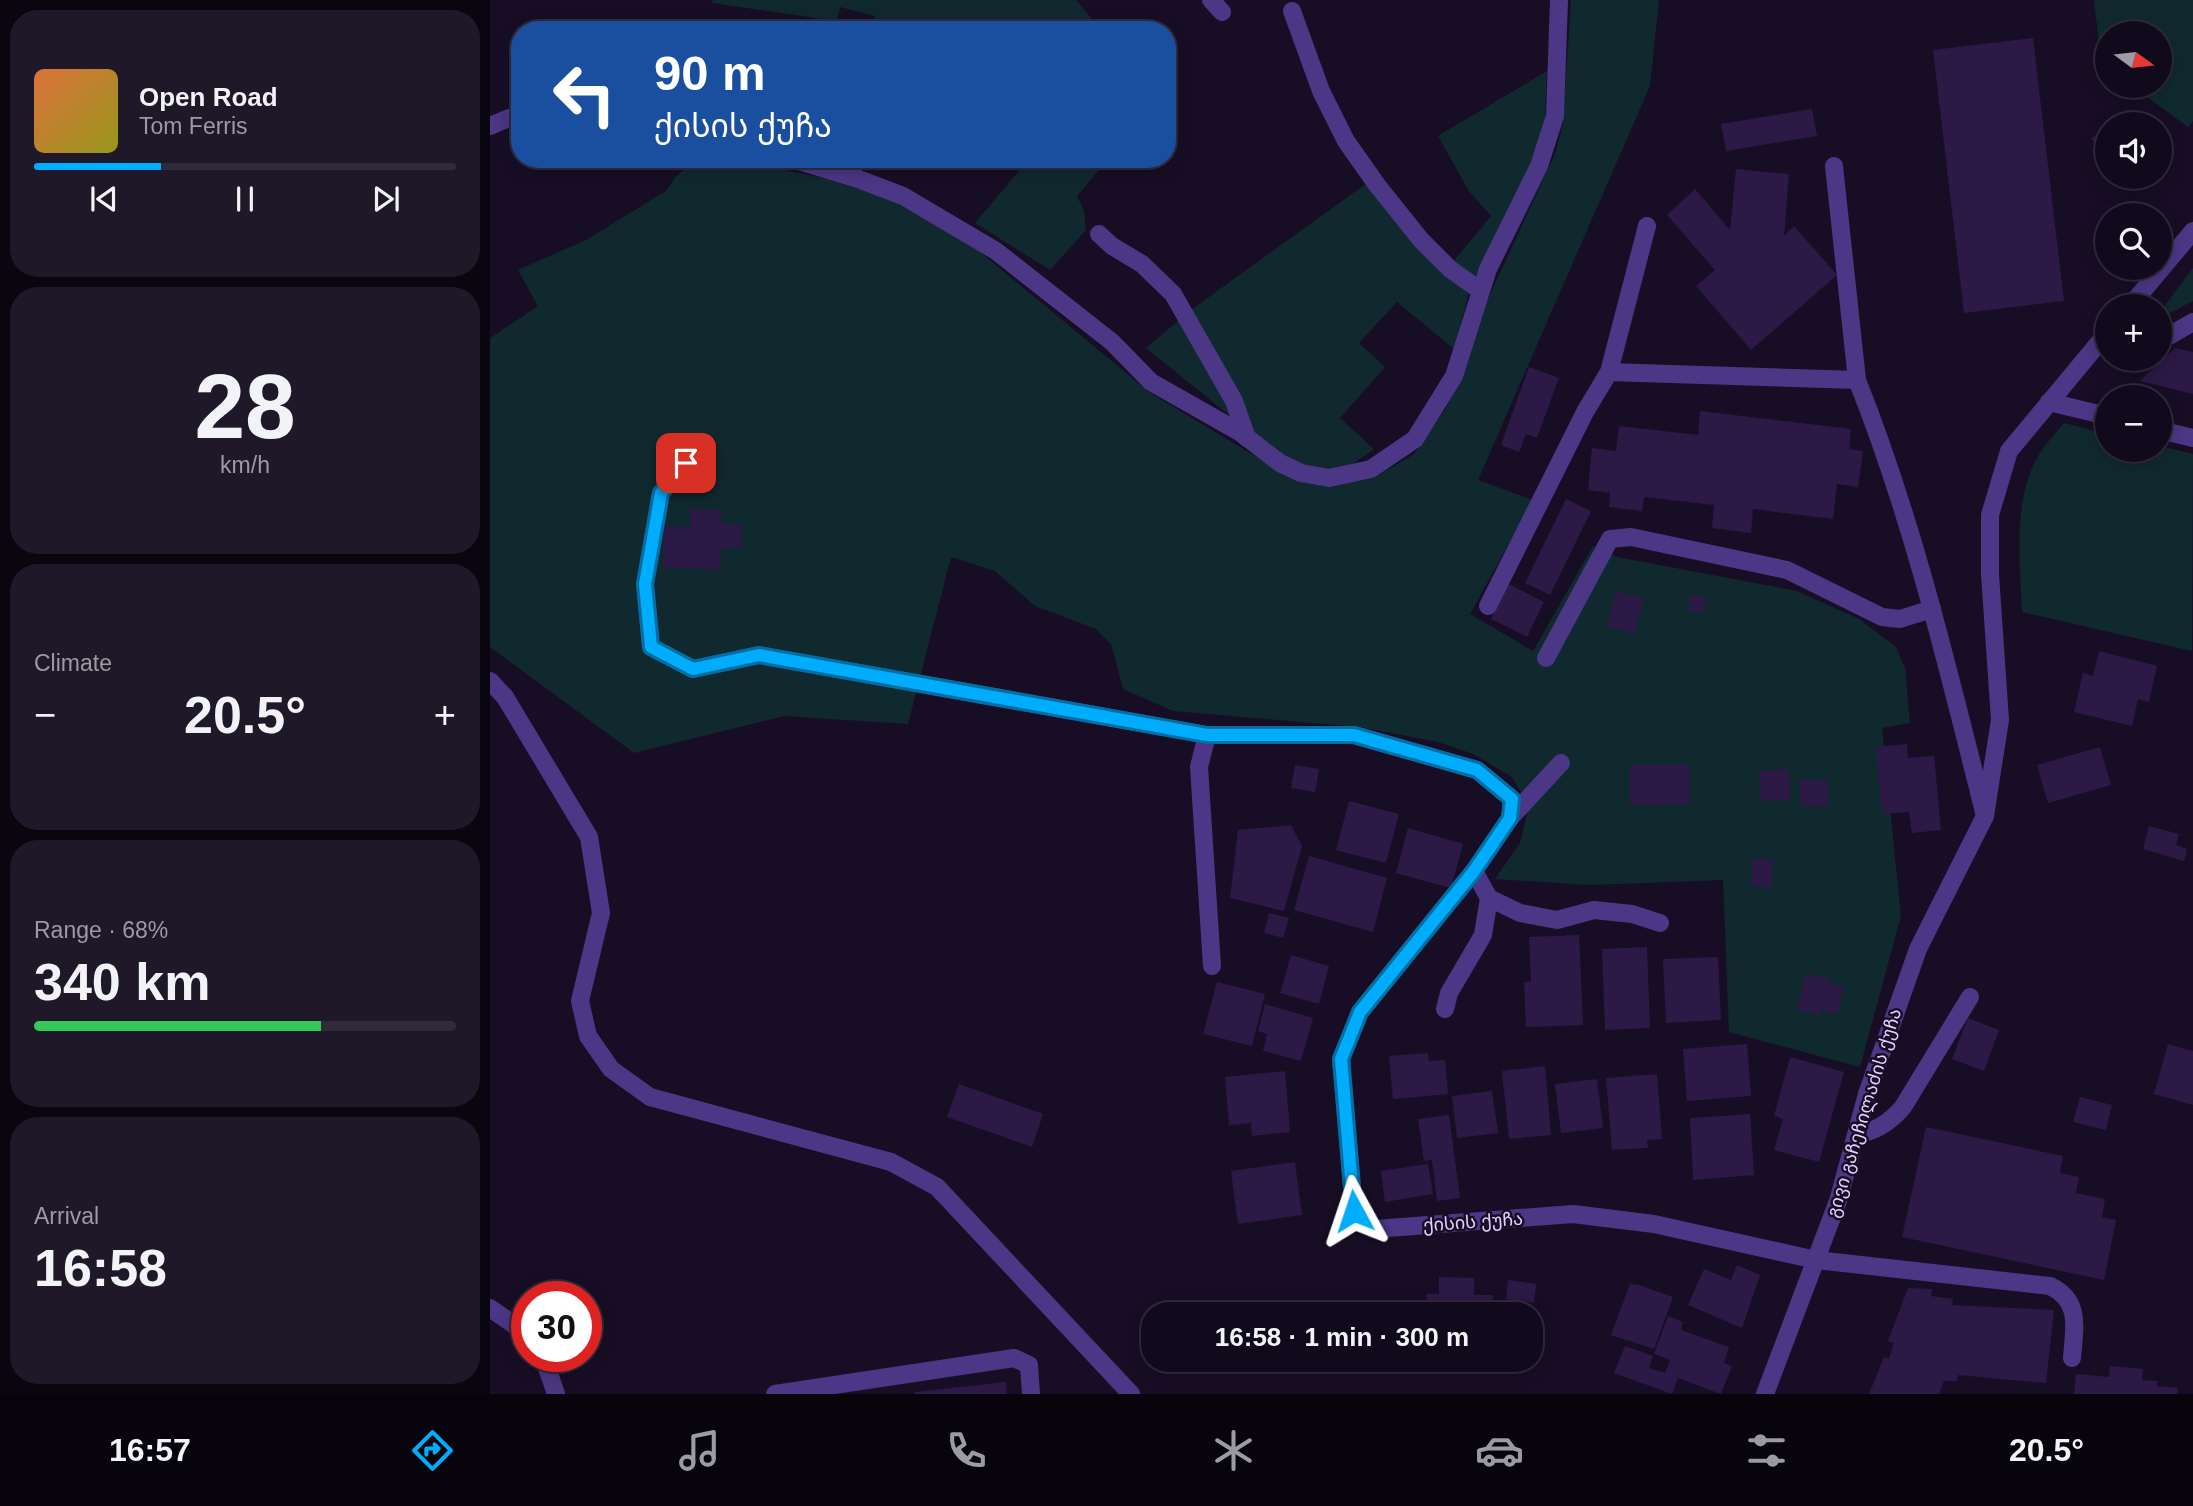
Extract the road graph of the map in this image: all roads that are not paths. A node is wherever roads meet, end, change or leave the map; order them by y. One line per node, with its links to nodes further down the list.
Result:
1 (1559, 0): 12 (street)
2 (1292, 11): 12 (street)
3 (511, 118): 4 (street)
4 (490, 126)
5 (1834, 166): 18 (street)
6 (822, 168): 8 (street)
7 (843, 168): 8 (street)
8 (861, 180): 22 (street)
9 (1647, 226): 17 (street)
10 (2193, 231): 13 (street)
11 (1100, 234): 22 (street)
12 (1481, 291): 22 (street)
13 (2140, 294)
14 (2193, 322): 15 (street)
15 (2172, 334)
16 (2095, 350): 19 (street, გივი გაჩეჩილაძის ქუჩა)
17 (1609, 372): 18 (street); 25 (street)
18 (1857, 380): 26 (street)
19 (2049, 402): 20 (street); 31 (street, გივი გაჩეჩილაძის ქუჩა)
20 (2095, 413)
21 (2172, 432): 23 (street)
22 (1247, 438)
23 (2193, 438)
24 (699, 448): 29 (street)
25 (1488, 606)
26 (1932, 609): 27 (street); 31 (street)
27 (1546, 658)
28 (490, 681): 48 (street)
29 (1207, 735): 32 (street); 36 (street)
30 (1561, 763): 32 (street, ქისის ქუჩა)
31 (1985, 816): 39 (street, გივი გაჩეჩილაძის ქუჩა)
32 (1510, 818): 33 (street, ქისის ქუჩა)
33 (1474, 871): 34 (street); 40 (street, ქისის ქუჩა)
34 (1489, 898): 35 (street); 38 (street)
35 (1660, 923)
36 (1212, 966)
37 (1970, 997): 39 (street)
38 (1445, 1009)
39 (1857, 1134): 40 (street, გივი გაჩეჩილაძის ქუჩა)
40 (1816, 1260): 43 (street, ქისის ქუჩა); 49 (street, გივი გაჩეჩილაძის ქუჩა)
41 (490, 1308): 42 (street)
42 (511, 1323)
43 (2072, 1359)
44 (548, 1372): 45 (street)
45 (556, 1394)
46 (775, 1394): 47 (street)
47 (1031, 1394)
48 (1131, 1394)
49 (1765, 1394)

